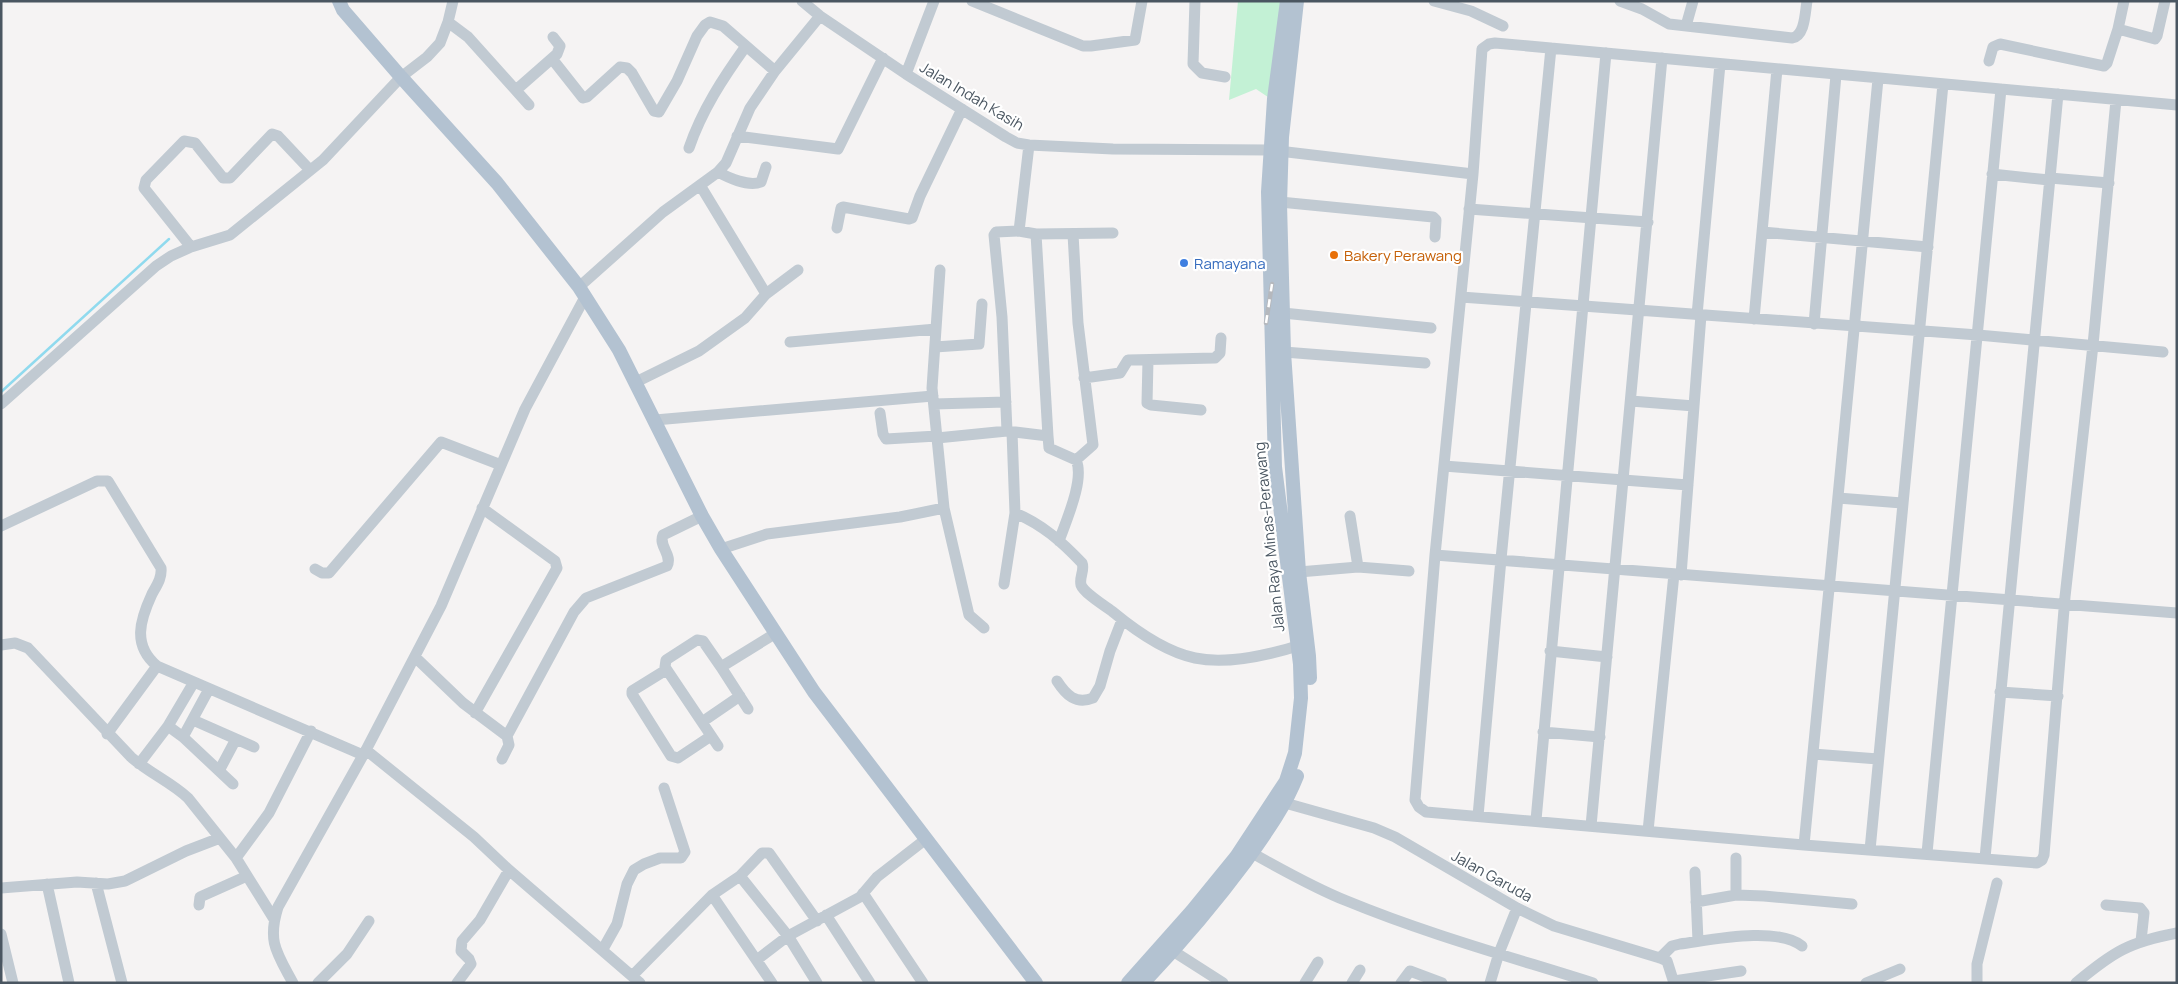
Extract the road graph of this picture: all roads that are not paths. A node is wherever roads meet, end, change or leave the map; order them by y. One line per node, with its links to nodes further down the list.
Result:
1 (339, 1): 34 (main road)
2 (453, 1): 17 (street)
3 (802, 1): 16 (street, Jalan Indah Kasih)
4 (934, 1): 32 (street)
5 (972, 1): 6 (street)
6 (1142, 1)
7 (1195, 1): 35 (street)
8 (1287, 1): 48 (main road, Jalan Raya Minas-Perawang)
9 (1297, 1): 48 (main road, Jalan Raya Minas-Perawang)
10 (1434, 1): 18 (street)
11 (1620, 1): 19 (street)
12 (1692, 1): 19 (street)
13 (1807, 1): 19 (street)
14 (2124, 1): 20 (street)
15 (2165, 1): 20 (street)
16 (820, 16): 25 (street, Jalan Indah Kasih); 31 (street)
17 (448, 22): 34 (street); 39 (street)
18 (1503, 26)
19 (1686, 26)
20 (2118, 29): 28 (street)
21 (553, 37): 27 (street)
22 (746, 46): 27 (street); 31 (street); 47 (street)
23 (1551, 48): 24 (street); 52 (street); 59 (street)
24 (1606, 53): 26 (street); 60 (street)
25 (883, 58): 32 (street, Jalan Indah Kasih); 45 (street)
26 (1662, 58): 29 (street); 61 (street)
27 (552, 60): 39 (street)
28 (1989, 61)
29 (1720, 64): 30 (street); 83 (street)
30 (1777, 69): 33 (street); 64 (street)
31 (775, 71): 45 (street)
32 (906, 74): 44 (street, Jalan Indah Kasih)
33 (1836, 75): 36 (street); 69 (street)
34 (401, 77): 50 (street); 75 (main road)
35 (1225, 77)
36 (1878, 79): 37 (street); 70 (street)
37 (1942, 84): 38 (street); 72 (street)
38 (2001, 89): 40 (street); 53 (street)
39 (516, 90): 42 (street)
40 (2058, 94): 41 (street); 54 (street)
41 (2116, 100): 43 (street); 55 (street)
42 (529, 105)
43 (2177, 105)
44 (962, 109): 46 (street, Jalan Indah Kasih); 62 (street)
45 (737, 136): 51 (street)
46 (1029, 145): 48 (street, Jalan Indah Kasih); 63 (street)
47 (689, 148)
48 (1276, 150): 52 (street, Jalan Indah Kasih); 57 (main road, Jalan Raya Minas-Perawang); 150 (main road, Jalan Raya Minas-Perawang)
49 (766, 167): 51 (street)
50 (310, 170): 71 (street); 71 (street)
51 (718, 172): 56 (street)
52 (1473, 174): 58 (street)
53 (1992, 174): 54 (street); 90 (street)
54 (2050, 179): 55 (street); 92 (street)
55 (2109, 183): 94 (street)
56 (700, 185): 75 (street); 76 (street)
57 (1280, 202): 68 (street); 82 (main road, Jalan Raya Minas-Perawang)
58 (1469, 209): 59 (street); 77 (street)
59 (1534, 214): 60 (street); 78 (street)
60 (1591, 218): 61 (street); 80 (street)
61 (1648, 222): 81 (street)
62 (837, 228)
63 (1019, 231): 66 (street); 104 (street)
64 (1762, 232): 69 (street); 84 (street)
65 (1113, 233): 67 (street)
66 (1036, 234): 67 (street); 111 (street)
67 (1074, 234): 100 (street)
68 (1435, 237)
69 (1822, 237): 70 (street); 85 (street)
70 (1863, 243): 72 (street); 86 (street)
71 (191, 247): 105 (street)
72 (1928, 247): 89 (street)
73 (798, 270): 76 (street)
74 (940, 270): 88 (street)
75 (582, 292): 101 (main road); 114 (street)
76 (766, 294): 101 (street)
77 (1461, 297): 78 (street); 115 (street)
78 (1526, 302): 80 (street); 116 (street)
79 (982, 304): 95 (street)
80 (1583, 306): 81 (street); 117 (street)
81 (1640, 310): 83 (street); 103 (street)
82 (1283, 312): 87 (street); 96 (main road, Jalan Raya Minas-Perawang)
83 (1699, 315): 84 (street); 106 (street)
84 (1754, 319): 85 (street)
85 (1814, 324): 86 (street)
86 (1856, 327): 89 (street); 120 (street)
87 (1431, 328)
88 (936, 329): 93 (street); 95 (street)
89 (1920, 331): 90 (street); 121 (street)
90 (1978, 335): 92 (street); 142 (street)
91 (1221, 338): 98 (street)
92 (2034, 340): 94 (street); 143 (street)
93 (790, 342)
94 (2093, 345): 97 (street); 144 (street)
95 (935, 347): 102 (street)
96 (1284, 352): 99 (street); 137 (main road, Jalan Raya Minas-Perawang)
97 (2163, 352)
98 (1148, 360): 100 (street); 107 (street)
99 (1426, 363)
100 (1084, 378): 113 (street)
101 (636, 382): 109 (main road)
102 (933, 400): 104 (street); 109 (street); 112 (street)
103 (1631, 401): 106 (street); 118 (street)
104 (1006, 402): 110 (street)
105 (1, 404)
106 (1694, 406): 119 (street)
107 (1200, 410)
108 (880, 413): 112 (street)
109 (655, 420): 125 (main road)
110 (1009, 431): 111 (street); 112 (street); 124 (street)
111 (1048, 436): 113 (street)
112 (937, 437): 123 (street)
113 (1076, 460): 128 (street)
114 (501, 465): 122 (street); 134 (street)
115 (1444, 466): 116 (street); 130 (street)
116 (1510, 471): 117 (street); 131 (street)
117 (1567, 476): 118 (street); 132 (street)
118 (1624, 479): 119 (street); 135 (street)
119 (1688, 485): 138 (street)
120 (1838, 498): 121 (street); 140 (street)
121 (1902, 504): 141 (street)
122 (482, 508): 152 (street); 164 (street)
123 (944, 508): 129 (street); 147 (street)
124 (1016, 513): 128 (street); 139 (street)
125 (702, 516): 129 (main road); 171 (street)
126 (1350, 516): 133 (street)
127 (1, 526): 154 (street)
128 (1058, 541): 146 (street)
129 (721, 549): 148 (main road)
130 (1435, 554): 131 (street); 185 (street)
131 (1501, 559): 132 (street); 185 (street)
132 (1559, 563): 135 (street); 151 (street)
133 (1358, 567): 136 (street); 137 (street)
134 (315, 569)
135 (1615, 569): 138 (street); 153 (street)
136 (1409, 571)
137 (1299, 572): 150 (main road, Jalan Raya Minas-Perawang)
138 (1678, 574): 140 (street); 188 (street)
139 (1004, 584)
140 (1828, 585): 141 (street); 177 (street)
141 (1893, 591): 142 (street); 179 (street)
142 (1952, 596): 143 (street); 194 (street)
143 (2009, 600): 144 (street); 160 (street)
144 (2065, 603): 145 (street); 162 (street)
145 (2177, 613)
146 (1122, 620): 150 (street); 157 (street)
147 (984, 628)
148 (776, 633): 155 (street); 190 (main road)
149 (1, 645): 170 (street)
150 (1303, 645): 184 (main road, Jalan Raya Minas-Perawang); 245 (main road, Jalan Raya Minas-Perawang)
151 (1550, 652): 153 (street); 169 (street)
152 (415, 657): 164 (street); 176 (street)
153 (1607, 657): 173 (street)
154 (158, 666): 158 (street); 170 (street)
155 (721, 667): 156 (street); 161 (street)
156 (666, 670): 166 (street); 166 (street)
157 (1057, 681)
158 (194, 682): 159 (street); 167 (street)
159 (209, 689): 165 (street); 168 (street)
160 (2000, 692): 162 (street); 197 (street)
161 (740, 696): 163 (street); 166 (street)
162 (2058, 696): 197 (street)
163 (748, 709)
164 (476, 713): 171 (street)
165 (193, 720): 172 (street); 174 (street)
166 (702, 722)
167 (168, 726): 172 (street); 180 (street)
168 (311, 731): 176 (street); 195 (street)
169 (1543, 732): 173 (street); 186 (street)
170 (107, 734): 180 (street)
171 (507, 736): 178 (street)
172 (184, 737): 181 (street)
173 (1600, 737): 187 (street)
174 (236, 739): 175 (street); 181 (street)
175 (254, 747)
176 (365, 753): 198 (street); 215 (street)
177 (1812, 754): 179 (street); 191 (street)
178 (502, 759)
179 (1878, 759): 192 (street)
180 (139, 764): 189 (street)
181 (219, 771): 182 (street)
182 (233, 784)
183 (664, 788): 223 (street)
184 (1285, 803): 193 (main road, Jalan Raya Minas-Perawang); 213 (street, Jalan Garuda)
185 (1478, 816): 186 (street)
186 (1536, 820): 187 (street)
187 (1591, 826): 188 (street)
188 (1648, 831): 191 (street)
189 (220, 838): 195 (street); 202 (street)
190 (926, 839): 206 (street); 244 (main road)
191 (1804, 845): 192 (street)
192 (1870, 850): 194 (street)
193 (1252, 853): 224 (main road, Jalan Raya Minas-Perawang); 225 (street)
194 (1927, 853): 197 (street)
195 (236, 858): 200 (street)
196 (1736, 858): 208 (street)
197 (1985, 858)
198 (509, 870): 223 (street); 239 (street)
199 (1695, 872): 209 (street)
200 (247, 876): 211 (street); 215 (street)
201 (740, 876): 207 (street); 214 (street); 219 (street)
202 (96, 883): 205 (street); 236 (street)
203 (1997, 883): 255 (street)
204 (3, 884): 205 (street)
205 (47, 884): 235 (street)
206 (863, 893): 214 (street); 243 (street)
207 (712, 895): 227 (street); 232 (street)
208 (1736, 895): 209 (street); 210 (street)
209 (1696, 902): 220 (street)
210 (1852, 904)
211 (199, 905)
212 (2106, 905): 221 (street)
213 (1517, 908): 225 (street); 226 (street, Jalan Garuda)
214 (822, 918): 219 (street); 242 (street)
215 (274, 919): 237 (street)
216 (369, 921): 238 (street)
217 (2177, 933): 221 (street)
218 (1, 934): 233 (street)
219 (788, 936): 227 (street); 241 (street)
220 (1698, 941): 222 (street); 226 (street)
221 (2141, 941): 256 (street)
222 (1802, 946)
223 (603, 949): 232 (street)
224 (1172, 951): 246 (main road, Jalan Raya Minas-Perawang); 247 (street)
225 (1499, 953): 252 (street); 253 (street)
226 (1660, 958): 234 (street)
227 (758, 959): 240 (street)
228 (1318, 962): 248 (street)
229 (1900, 969): 254 (street)
230 (1360, 970): 249 (street)
231 (1741, 971): 234 (street)
232 (637, 979)
233 (10, 981)
234 (1674, 982)
235 (69, 983)
236 (122, 983)
237 (293, 983)
238 (318, 983)
239 (457, 983)
240 (772, 983)
241 (817, 983)
242 (870, 983)
243 (923, 983)
244 (1036, 983)
245 (1128, 983)
246 (1143, 983)
247 (1223, 983)
248 (1305, 983)
249 (1352, 983)
250 (1401, 983): 251 (street)
251 (1442, 983)
252 (1490, 983)
253 (1593, 983)
254 (1866, 983)
255 (1977, 983)
256 (2076, 983)

